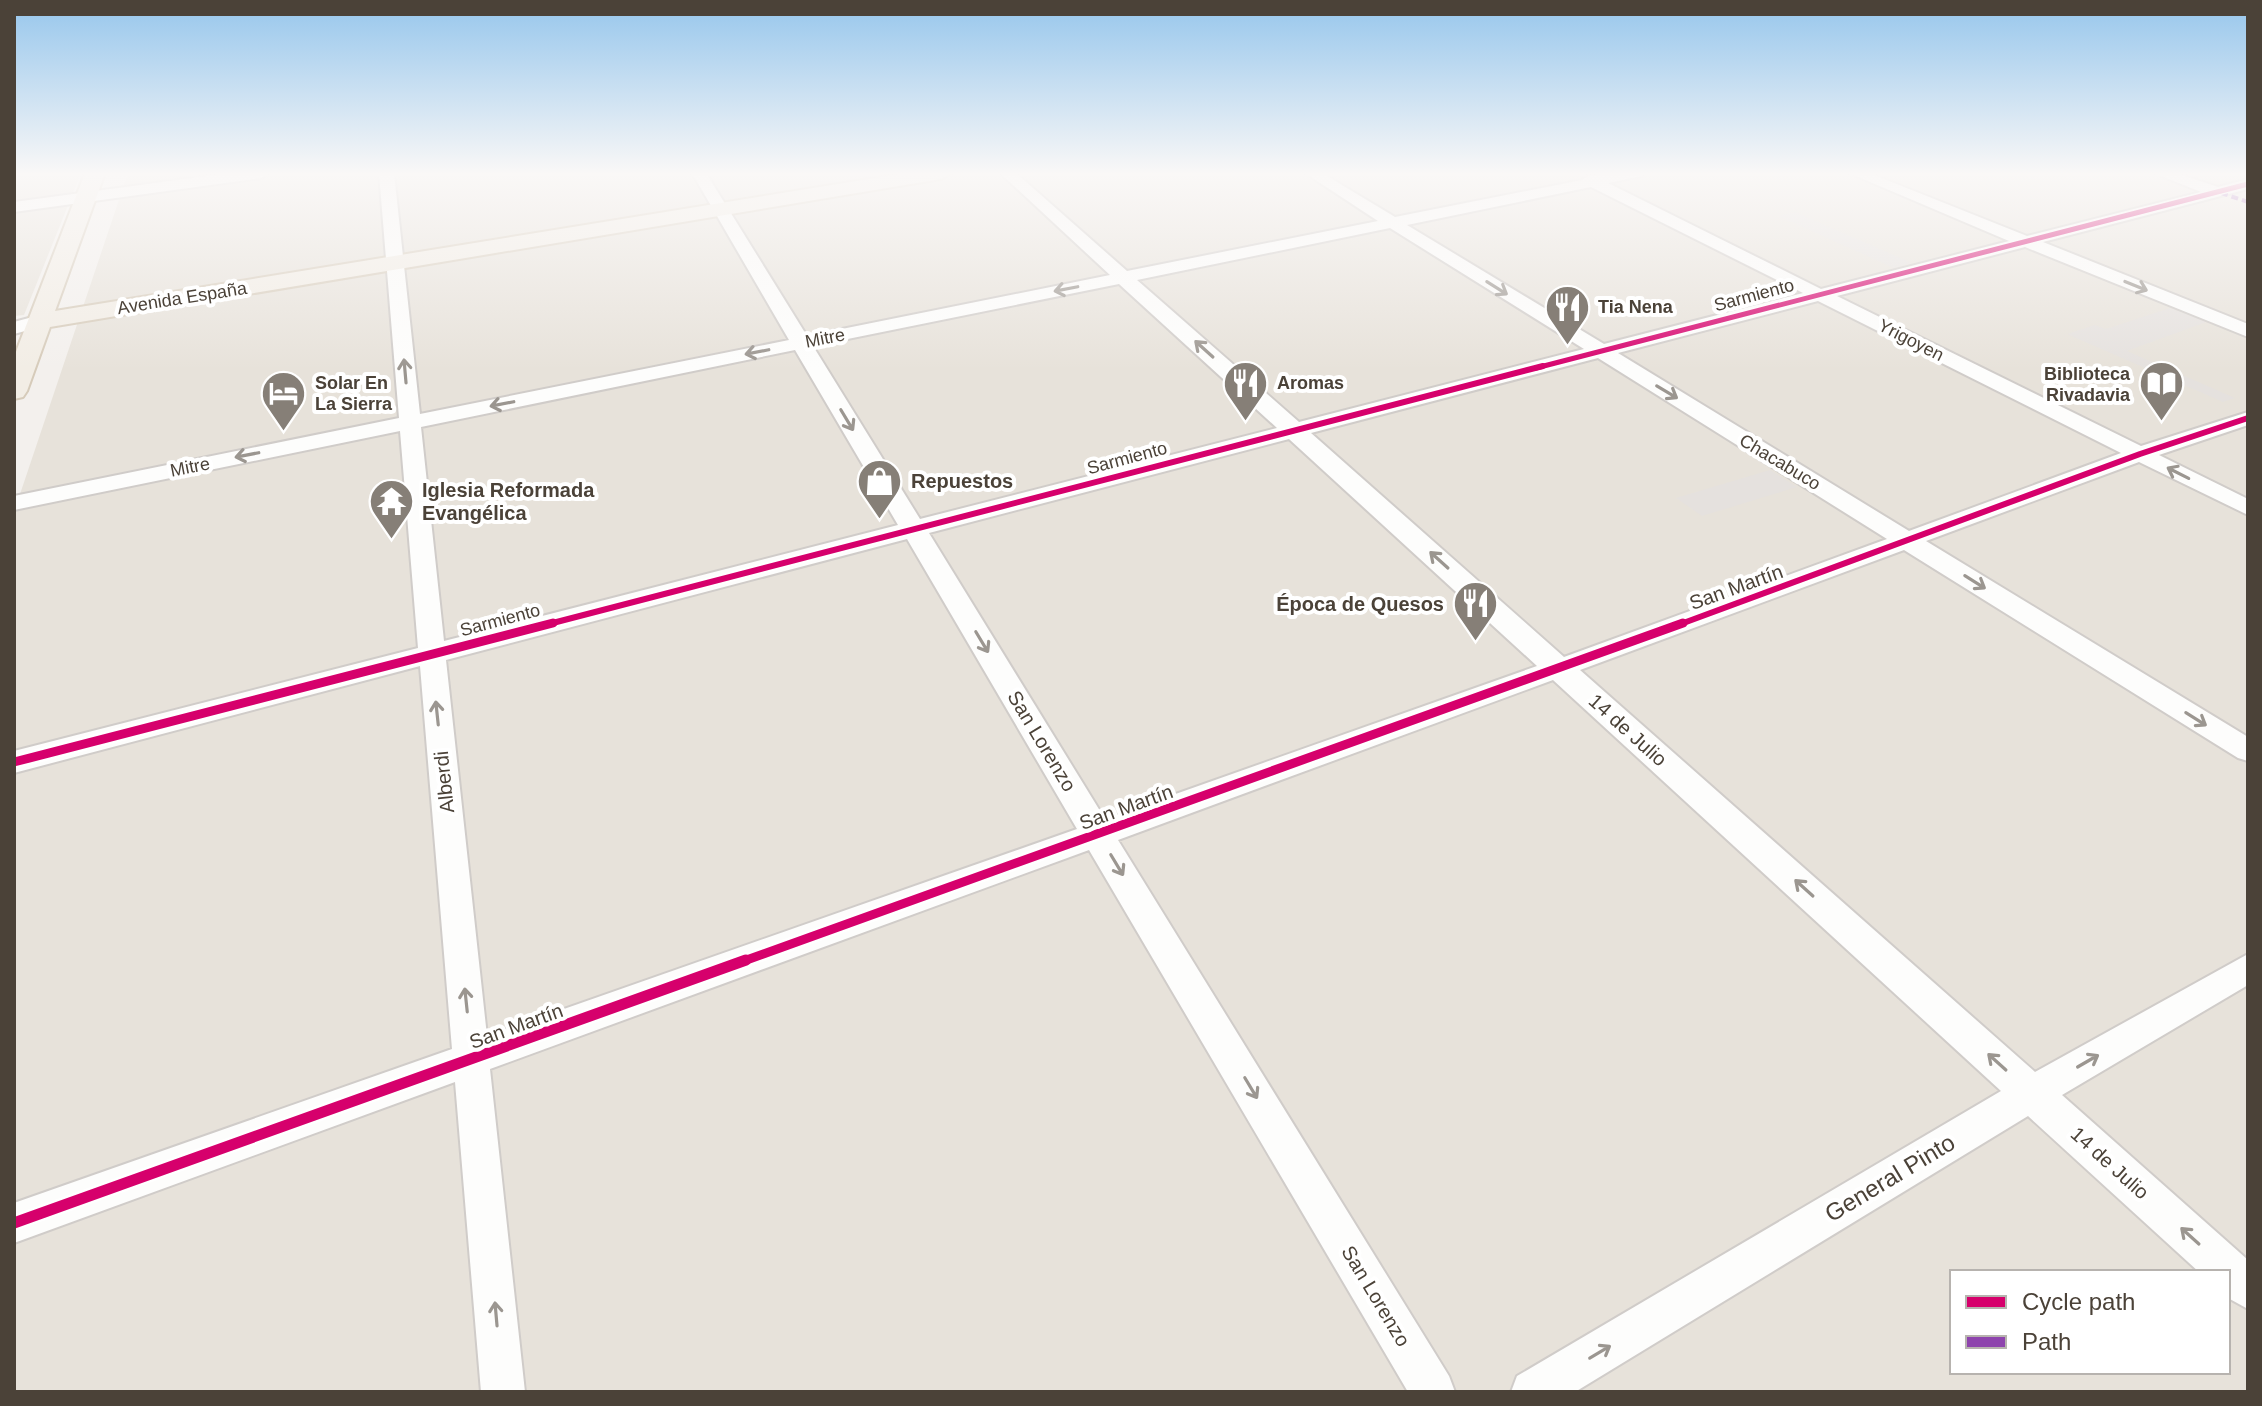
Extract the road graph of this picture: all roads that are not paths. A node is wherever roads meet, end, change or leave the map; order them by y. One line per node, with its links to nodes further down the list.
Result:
1 (70, 239): 16 (main road)
2 (393, 239): 12 (street, Alberdi)
3 (542, 239): 12 (main road, Avenida España)
4 (738, 239): 19 (street, San Lorenzo)
5 (1080, 239): 13 (street, 14 de Julio)
6 (1314, 239): 13 (street, Mitre)
7 (1417, 239): 20 (street, Chacabuco, one-way to 20)
8 (1707, 239): 14 (street, Yrigoyen)
9 (2019, 239): 11 (street)
10 (2034, 239): 11 (street, Sarmiento)
11 (2025, 241): 14 (street, Sarmiento); 18 (street, one-way to 18)
12 (395, 263): 16 (main road, Avenida España); 23 (street, Alberdi, one-way to 12)
13 (1123, 277): 19 (street, Mitre, one-way to 19); 24 (street, 14 de Julio, one-way to 13)
14 (1820, 295): 20 (street, Sarmiento); 25 (street, Yrigoyen)
15 (14, 321): 16 (street)
16 (40, 321): 17 (street); 21 (main road)
17 (14, 328)
18 (2248, 331)
19 (801, 343): 23 (street, Mitre, one-way to 23); 28 (street, San Lorenzo, one-way to 28)
20 (1600, 352): 24 (street, Sarmiento); 29 (street, Chacabuco, one-way to 29)
21 (14, 391)
22 (2248, 418): 25 (street, San Martín)
23 (410, 422): 26 (street, Mitre, one-way to 26); 30 (street, Alberdi)
24 (1294, 431): 28 (street, Sarmiento); 31 (street, 14 de Julio, one-way to 24)
25 (2140, 454): 27 (street, Yrigoyen, one-way to 25); 29 (street, San Martín)
26 (14, 503)
27 (2248, 508)
28 (913, 529): 30 (street, Sarmiento); 34 (street, San Lorenzo, one-way to 34)
29 (1909, 541): 31 (street, San Martín); 32 (street, Chacabuco, one-way to 32)
30 (432, 654): 33 (street, Sarmiento); 36 (street, Alberdi, one-way to 30)
31 (1560, 668): 34 (street, San Martín); 37 (street, 14 de Julio, one-way to 31)
32 (2248, 751)
33 (14, 762)
34 (1098, 834): 36 (street, San Martín); 43 (street, San Lorenzo, one-way to 43)
35 (2248, 968): 37 (street, General Pinto, one-way to 35)
36 (472, 1059): 38 (street, San Martín); 42 (street, Alberdi, one-way to 36)
37 (2032, 1093): 39 (street, 14 de Julio, one-way to 37); 44 (street, General Pinto, one-way to 37)
38 (14, 1223)
39 (2228, 1270)
40 (2230, 1272): 41 (street, 14 de Julio, one-way to 40)
41 (2248, 1288)
42 (503, 1392)
43 (1433, 1392)
44 (1533, 1392)

